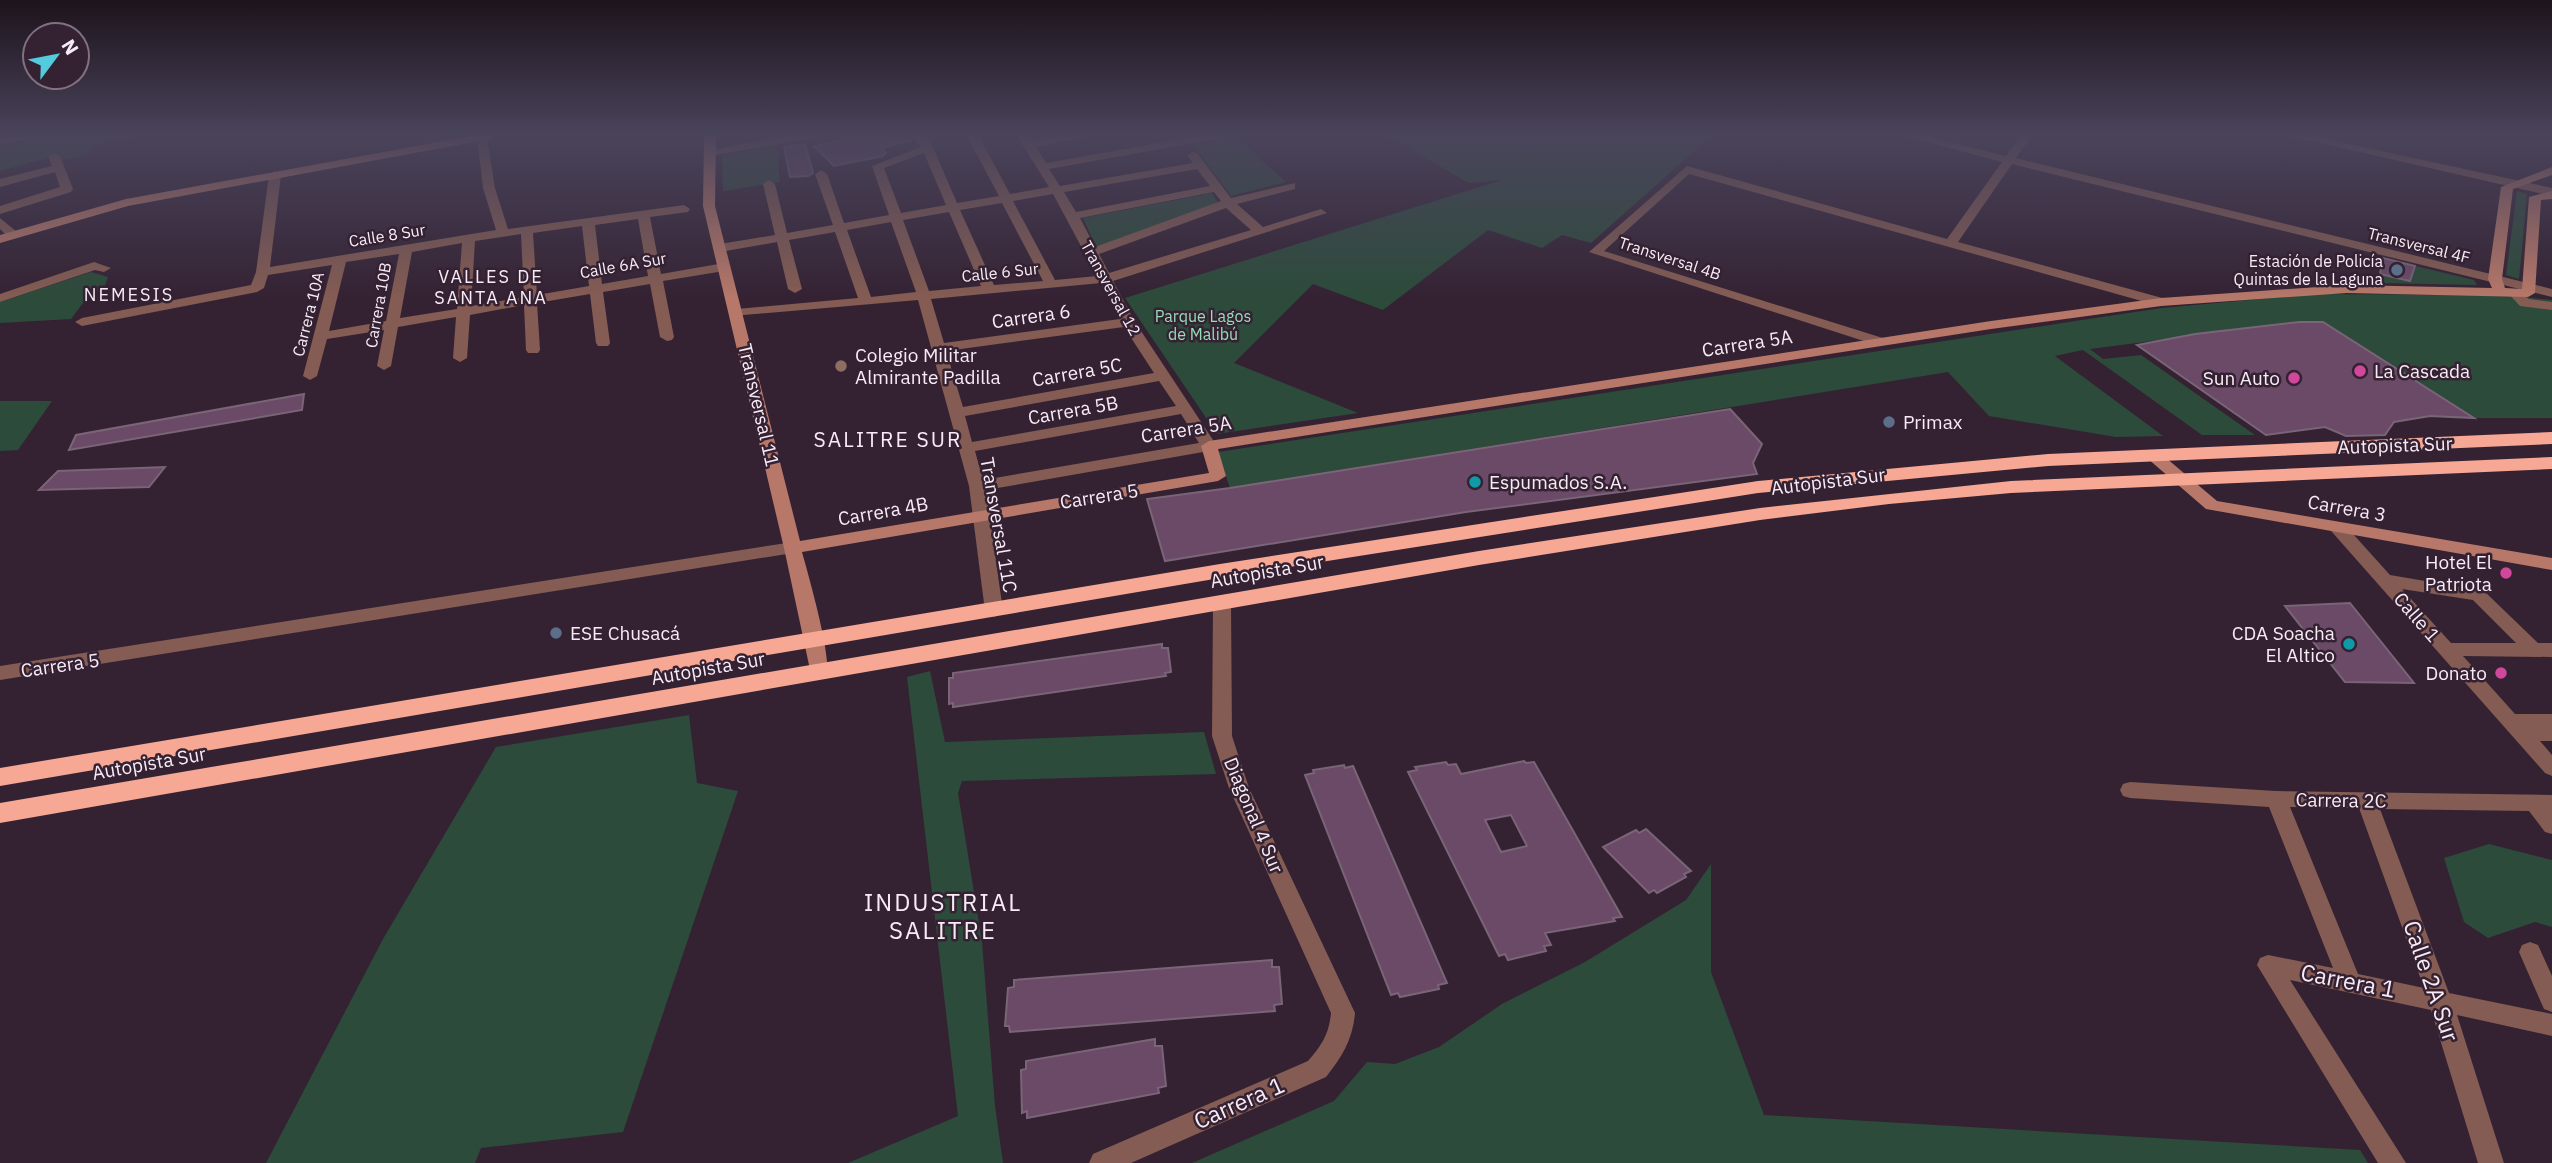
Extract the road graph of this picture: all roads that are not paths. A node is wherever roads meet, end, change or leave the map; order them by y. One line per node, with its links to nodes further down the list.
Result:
1 (63, 190): 26 (street)
2 (195, 190): 38 (main road)
3 (273, 190): 47 (street)
4 (490, 190): 36 (street)
5 (709, 190): 41 (main road, Transversal 11)
6 (771, 190): 37 (street)
7 (827, 190): 33 (street)
8 (887, 190): 29 (street, Transversal 11C)
9 (944, 190): 24 (street)
10 (1001, 190): 22 (street)
11 (1042, 190): 22 (street)
12 (1056, 190): 30 (street, Transversal 12)
13 (1205, 190): 30 (street)
14 (1219, 190): 23 (street)
15 (1275, 190): 23 (street)
16 (1664, 190): 69 (street, Transversal 4B)
17 (1759, 190): 40 (street, Transversal 4B)
18 (1986, 190): 40 (street)
19 (2126, 190): 53 (street, Transversal 4F)
20 (2507, 190): 53 (main road)
21 (2552, 193): 53 (main road)
22 (1004, 197): 24 (street); 50 (street)
23 (1228, 203): 35 (street); 43 (street)
24 (952, 207): 29 (street); 54 (street)
25 (684, 209): 28 (street, Calle 8 Sur)
26 (0, 210)
27 (1321, 213): 35 (street, Calle 6 Sur)
28 (643, 215): 32 (street, Calle 8 Sur); 48 (street)
29 (896, 216): 33 (street); 56 (street, Transversal 11C)
30 (1073, 216): 43 (street, Transversal 12)
31 (0, 222): 38 (street)
32 (589, 222): 34 (street, Calle 8 Sur); 51 (street)
33 (839, 225): 37 (street); 59 (street)
34 (527, 230): 36 (street, Calle 8 Sur); 58 (street)
35 (1261, 232): 49 (street, Calle 6 Sur)
36 (503, 233): 39 (street, Calle 8 Sur)
37 (782, 236): 41 (street); 52 (street)
38 (6, 237)
39 (469, 239): 42 (street, Calle 8 Sur); 62 (street)
40 (1950, 244): 60 (street, Transversal 4B)
41 (720, 248): 45 (main road, Transversal 11)
42 (406, 250): 44 (street, Calle 8 Sur); 66 (street, Carrera 10B)
43 (1091, 253): 49 (street, Transversal 12)
44 (340, 260): 47 (street, Calle 8 Sur); 67 (street, Carrera 10A)
45 (724, 267): 48 (street, Calle 6A Sur); 63 (main road, Transversal 11)
46 (104, 268): 57 (street)
47 (263, 272): 64 (street)
48 (657, 277): 51 (street, Calle 6A Sur); 68 (street)
49 (1105, 279): 50 (street, Calle 6 Sur); 65 (street, Transversal 12)
50 (1051, 284): 54 (street, Calle 6 Sur)
51 (596, 288): 58 (street, Calle 6A Sur); 70 (street)
52 (795, 289)
53 (2513, 289): 55 (street); 60 (main road, Carrera 5A); 61 (street)
54 (989, 290): 56 (street, Calle 6 Sur)
55 (2552, 293)
56 (925, 297): 59 (street, Calle 6 Sur); 71 (street, Transversal 11C)
57 (0, 298)
58 (528, 299): 62 (street, Calle 6A Sur); 72 (street)
59 (866, 302): 63 (street, Calle 6 Sur)
60 (2161, 302): 69 (main road, Carrera 5A)
61 (2552, 306)
62 (462, 311): 66 (street, Calle 6A Sur); 73 (street)
63 (737, 313): 89 (main road, Transversal 11)
64 (82, 322)
65 (1128, 322): 71 (street, Carrera 6); 76 (street, Transversal 12)
66 (391, 323): 67 (street, Calle 6A Sur); 74 (street, Carrera 10B)
67 (322, 336): 75 (street, Carrera 10A)
68 (667, 337)
69 (1881, 342): 80 (main road, Carrera 5A)
70 (603, 343)
71 (939, 348): 78 (street, Transversal 11C)
72 (533, 351)
73 (460, 358)
74 (384, 366)
75 (310, 376)
76 (1163, 376): 77 (street, Transversal 12); 78 (street, Carrera 5C)
77 (1186, 409): 80 (street, Transversal 12); 81 (street, Carrera 5B)
78 (957, 413): 81 (street, Transversal 11C)
79 (2552, 438): 82 (highway, Autopista Sur)
80 (1209, 446): 84 (main road, Transversal 12); 86 (street, Carrera 5A)
81 (966, 448): 86 (street, Transversal 11C)
82 (2153, 455): 85 (main road, Carrera 3); 93 (highway, Autopista Sur)
83 (2552, 463): 85 (highway, Autopista Sur)
84 (1218, 476): 87 (main road, Carrera 5)
85 (2180, 478): 88 (main road, Carrera 3); 92 (highway, Autopista Sur)
86 (977, 486): 87 (street, Transversal 11C)
87 (981, 515): 89 (main road, Carrera 4B); 93 (street, Transversal 11C)
88 (2338, 528): 90 (main road, Carrera 3); 91 (street, Calle 1)
89 (793, 548): 94 (main road, Transversal 11); 97 (street, Carrera 5)
90 (2552, 564)
91 (2384, 580): 95 (street, Calle 1); 96 (street)
92 (1222, 604): 98 (highway, Autopista Sur); 114 (street, Diagonal 4 Sur)
93 (994, 611): 94 (highway, Autopista Sur)
94 (815, 642): 98 (main road, Transversal 11); 103 (highway, Autopista Sur)
95 (2444, 649): 96 (street); 100 (street, Calle 1)
96 (2543, 650)
97 (0, 673)
98 (819, 674): 108 (highway, Autopista Sur)
99 (2552, 721): 100 (street)
100 (2515, 727): 101 (street); 102 (street, Calle 1)
101 (2552, 734)
102 (2552, 768)
103 (0, 777)
104 (2130, 790): 105 (street, Carrera 2C)
105 (2276, 799): 106 (street, Carrera 2C); 111 (street)
106 (2366, 800): 107 (street, Carrera 2C); 112 (street, Calle 2A Sur)
107 (2543, 803): 109 (street)
108 (0, 813)
109 (2552, 826)
110 (2530, 952): 113 (street)
111 (2348, 981): 112 (street, Carrera 1); 117 (street, Carrera 1)
112 (2440, 999): 115 (street, Carrera 1); 118 (street, Calle 2A Sur)
113 (2552, 1002)
114 (1343, 1013): 116 (street, Carrera 1)
115 (2552, 1025)
116 (1102, 1163)
117 (2393, 1163)
118 (2491, 1163)

